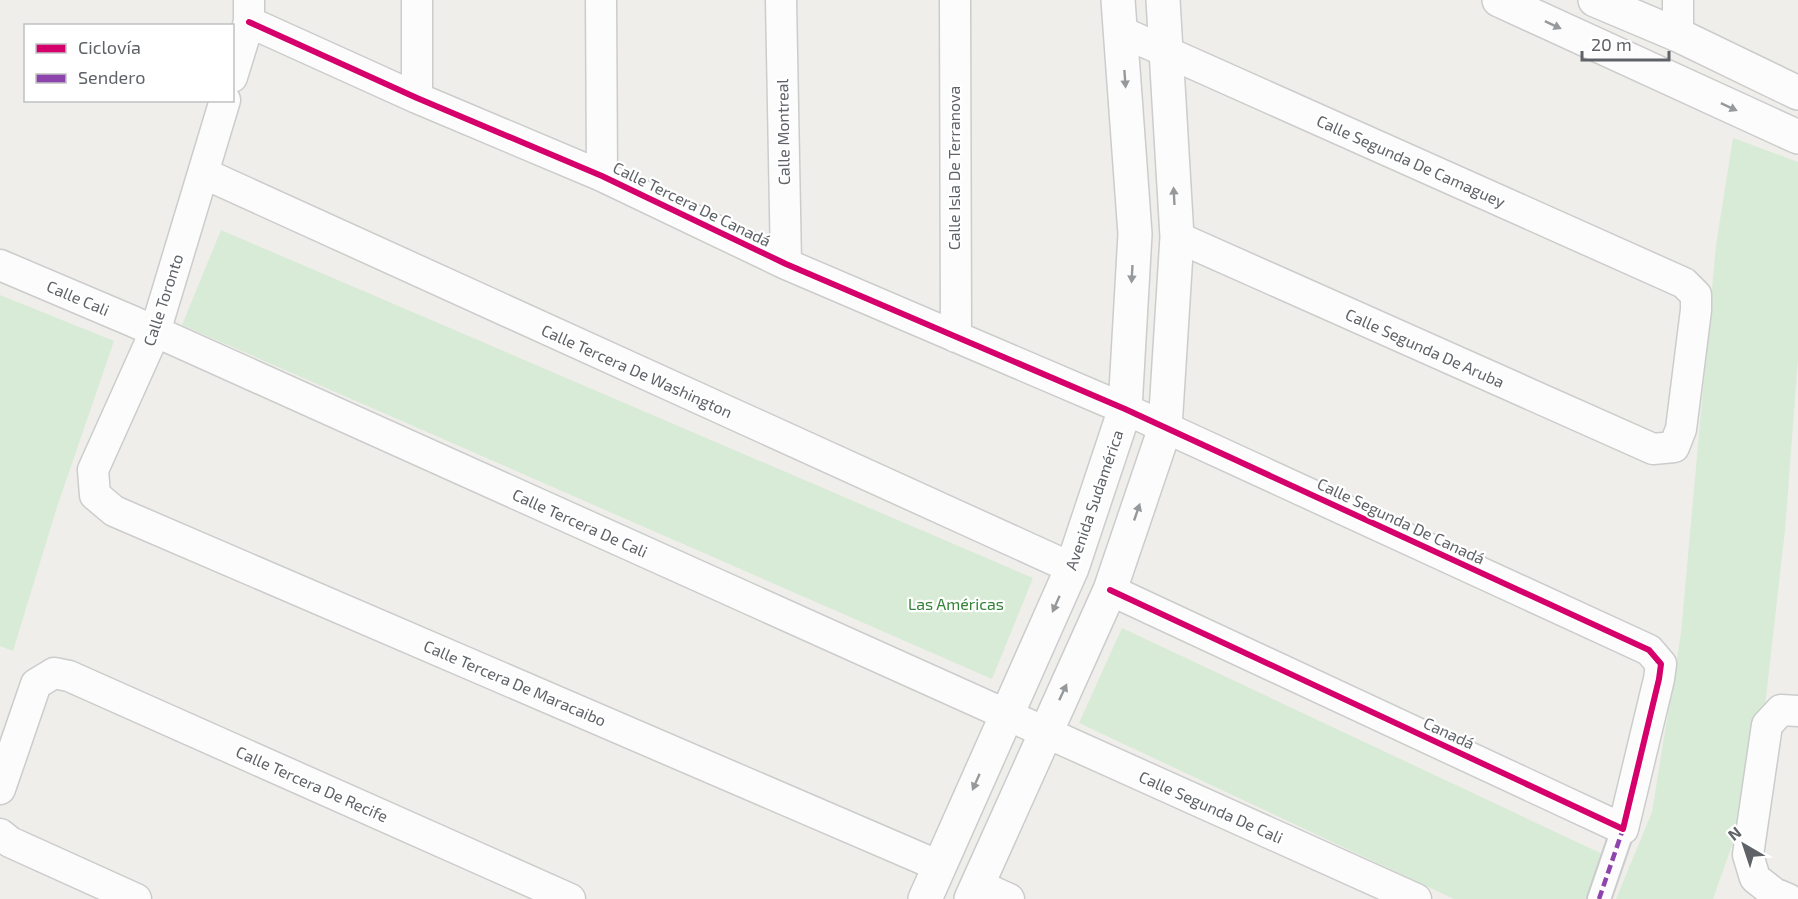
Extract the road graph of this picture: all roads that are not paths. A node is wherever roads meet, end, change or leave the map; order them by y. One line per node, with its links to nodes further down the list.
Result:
1 (417, 0): 16 (street)
2 (601, 0): 20 (street)
3 (781, 0): 22 (street, Calle Montreal)
4 (955, 0): 25 (street, Calle Isla De Terranova)
5 (1118, 0): 11 (street, Avenida Sudamérica)
6 (1163, 0): 13 (street)
7 (1595, 0): 12 (street)
8 (1678, 0): 12 (street)
9 (1502, 1): 18 (street, one-way to 18)
10 (249, 11): 14 (street, Calle Toronto); 16 (street, Calle Tercera De Canadá)
11 (1122, 32): 13 (street, Calle Segunda De Camaguey); 26 (street, Avenida Sudamérica, one-way to 26)
12 (1678, 35): 15 (street)
13 (1167, 52): 21 (street, one-way to 13); 28 (street, Calle Segunda De Camaguey)
14 (234, 69)
15 (1798, 93)
16 (417, 98): 20 (street, Calle Tercera De Canadá)
17 (225, 102): 19 (street, Calle Toronto)
18 (1798, 137)
19 (203, 173): 24 (street, Calle Toronto); 30 (street, Calle Tercera De Washington)
20 (602, 176): 22 (street, Calle Tercera De Canadá)
21 (1177, 237): 27 (street); 28 (street, Calle Segunda De Aruba)
22 (786, 264): 25 (street, Calle Tercera De Canadá)
23 (0, 265): 24 (street, Calle Cali)
24 (155, 332): 29 (street, Calle Toronto); 33 (street, Calle Tercera De Cali)
25 (956, 337): 26 (street, Calle Tercera De Canadá)
26 (1125, 409): 27 (street, Calle Segunda De Canadá); 30 (street, Avenida Sudamérica)
27 (1165, 428): 31 (street, one-way to 27); 36 (street, Calle Segunda De Canadá)
28 (1674, 447)
29 (95, 495): 38 (street, Calle Tercera De Maracaibo)
30 (1072, 568): 33 (street, Avenida Sudamérica, one-way to 33)
31 (1110, 590): 34 (street, one-way to 31); 36 (street, Canadá)
32 (1789, 710): 46 (street)
33 (1006, 713): 34 (street, Calle Segunda De Cali); 38 (street, Avenida Sudamérica, one-way to 38)
34 (1045, 732): 39 (street); 44 (street, Calle Segunda De Cali)
35 (0, 789): 41 (street, Calle Tercera De Recife)
36 (1623, 829): 45 (street)
37 (0, 834): 40 (street)
38 (939, 866): 42 (street, Avenida Sudamérica)
39 (975, 892): 43 (street)
40 (136, 899)
41 (570, 899)
42 (925, 899)
43 (1009, 899)
44 (1416, 899)
45 (1599, 899)
46 (1788, 899)

